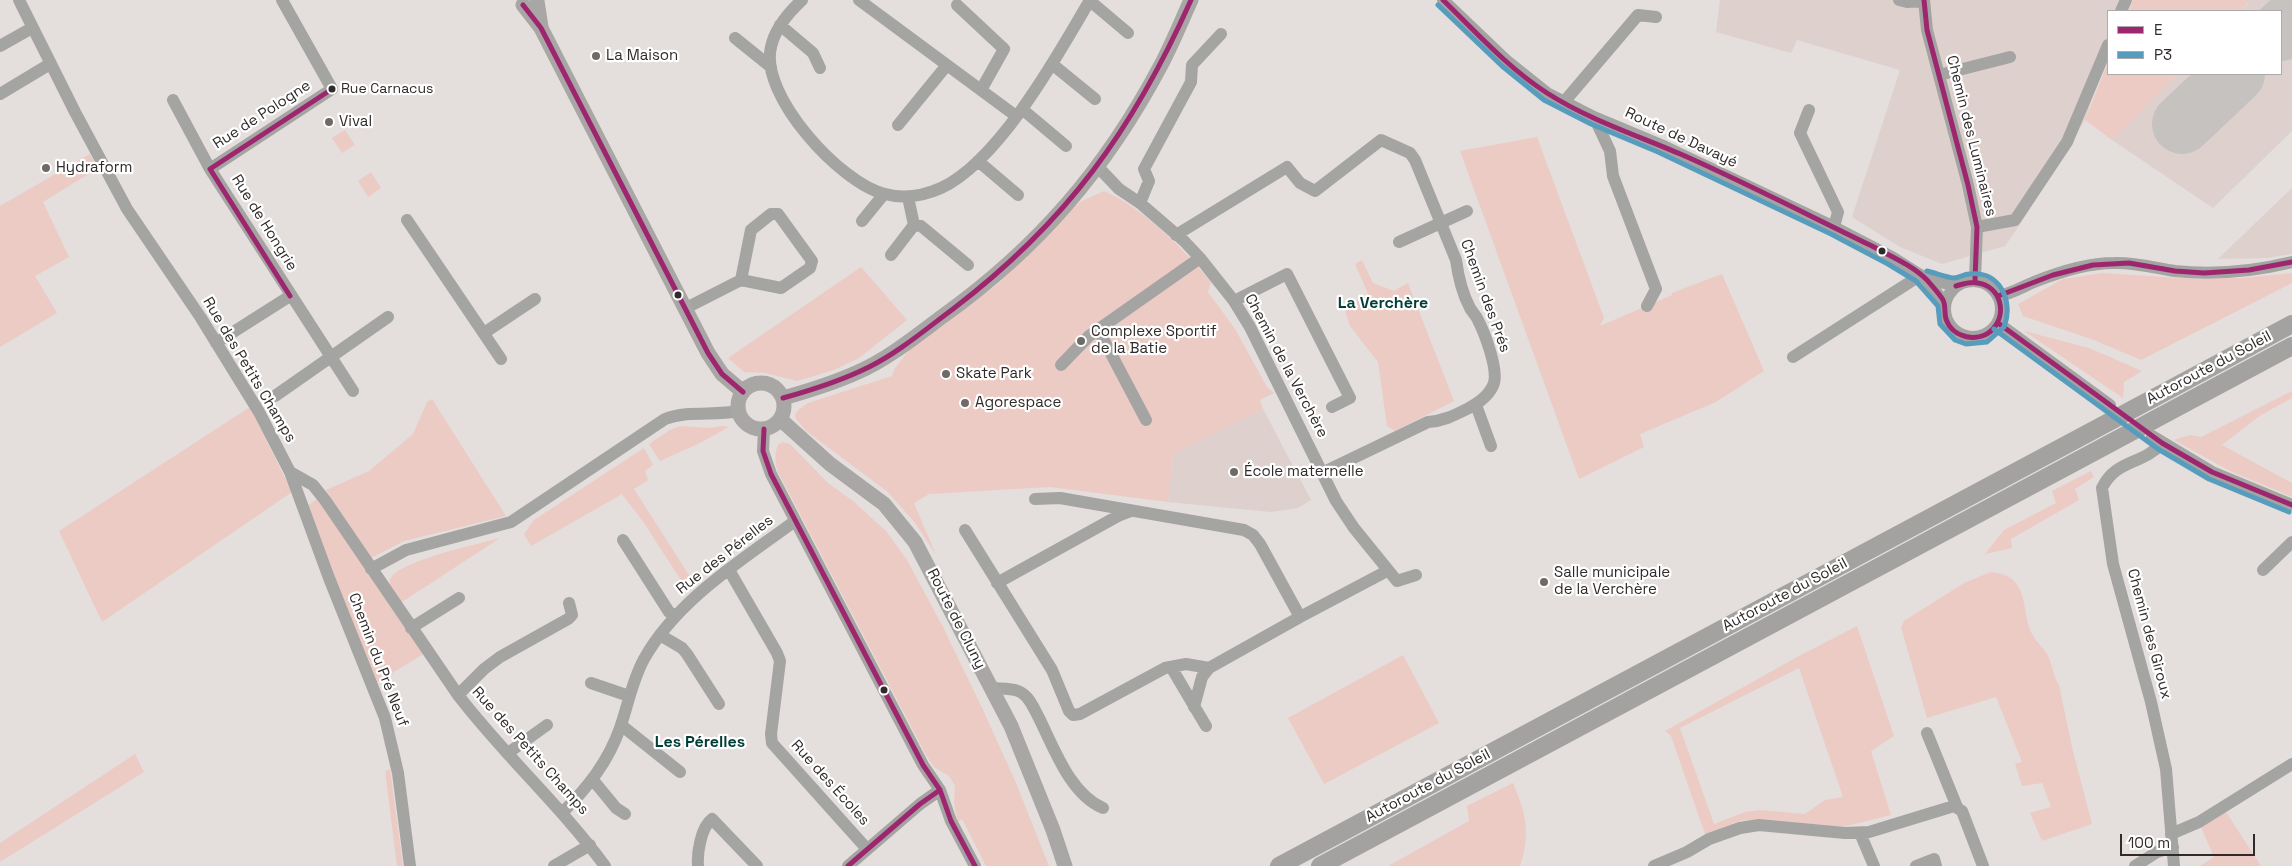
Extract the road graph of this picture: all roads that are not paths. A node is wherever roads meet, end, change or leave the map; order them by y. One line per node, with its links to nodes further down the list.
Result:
1 (19, 0): 14 (street, Rue des Petits Champs)
2 (282, 0): 39 (street, Rue de Pologne)
3 (802, 0): 13 (street)
4 (859, 0): 23 (street)
5 (1090, 0): 15 (street); 22 (street)
6 (1190, 0): 38 (main road)
7 (1443, 0): 31 (street, Route de Davayé)
8 (1899, 0): 9 (street)
9 (1924, 0): 26 (street, Chemin des Luminaires)
10 (528, 2): 67 (main road)
11 (957, 4): 27 (street)
12 (1656, 17): 31 (street)
13 (780, 25): 24 (street); 25 (street)
14 (32, 28): 18 (street); 21 (street, Rue des Petits Champs)
15 (1128, 32)
16 (1222, 34): 43 (street)
17 (735, 38): 24 (street)
18 (0, 46)
19 (2107, 47): 50 (street)
20 (2010, 57): 26 (street)
21 (50, 64): 28 (street); 73 (street, Rue des Petits Champs)
22 (1052, 64): 29 (street); 33 (street)
23 (947, 65): 27 (street); 35 (street)
24 (770, 67): 40 (street)
25 (820, 68)
26 (1939, 76): 50 (street, Chemin des Luminaires)
27 (981, 90): 33 (street)
28 (0, 94)
29 (1095, 99)
30 (173, 100): 39 (street, Rue de Hongrie)
31 (1564, 102): 34 (street, Route de Davayé)
32 (1809, 110): 49 (street)
33 (1019, 113): 36 (street); 37 (street)
34 (1594, 117): 49 (street, Route de Davayé); 66 (street)
35 (898, 125)
36 (1066, 146)
37 (978, 161): 41 (street); 42 (street)
38 (1098, 167): 43 (street, Chemin de la Verchère); 82 (main road)
39 (210, 169): 61 (street, Rue de Hongrie)
40 (884, 194): 42 (street); 46 (street)
41 (1018, 195)
42 (908, 197): 48 (street)
43 (1140, 203): 51 (street, Chemin de la Verchère)
44 (1467, 211): 47 (street)
45 (407, 220): 72 (street)
46 (862, 221)
47 (1441, 223): 51 (street, Chemin des Prés); 52 (street); 83 (street, Chemin des Prés)
48 (914, 225): 53 (street); 56 (street)
49 (1834, 227): 57 (street, Route de Davayé)
50 (1977, 227): 59 (street, Chemin des Luminaires)
51 (1176, 235): 54 (street, Chemin de la Verchère)
52 (1399, 242)
53 (891, 255)
54 (1200, 258): 64 (street, Chemin de la Verchère); 71 (street)
55 (2292, 262): 62 (street)
56 (968, 265)
57 (1923, 277): 60 (street, Route de Davayé); 65 (street, Route de Davayé); 76 (street)
58 (741, 280): 58 (street); 67 (street)
59 (1975, 280): 60 (street); 62 (street)
60 (1956, 286): 65 (street)
61 (290, 296): 73 (street); 75 (street, Rue de Hongrie)
62 (1998, 296): 69 (street)
63 (535, 299): 72 (street)
64 (1234, 301): 85 (street); 92 (street, Chemin de la Verchère)
65 (1945, 304): 69 (street)
66 (1647, 306)
67 (686, 308): 80 (main road)
68 (388, 317): 75 (street)
69 (1998, 323): 84 (street)
70 (2292, 324): 145 (highway, Autoroute du Soleil)
71 (1098, 329): 78 (street); 88 (street)
72 (484, 334): 77 (street)
73 (216, 342): 91 (street, Rue des Petits Champs)
74 (2292, 346): 146 (highway, Autoroute du Soleil)
75 (331, 356): 79 (street, Rue de Hongrie); 81 (street)
76 (1793, 357)
77 (501, 359)
78 (1060, 365)
79 (353, 391)
80 (743, 392): 82 (main road); 86 (main road)
81 (275, 396)
82 (783, 398): 87 (main road)
83 (1476, 405): 90 (street); 92 (street, Chemin des Prés)
84 (2110, 405)
85 (1332, 407)
86 (739, 411): 89 (main road); 100 (street)
87 (780, 419): 89 (main road); 115 (main road, Route de Cluny)
88 (1146, 420)
89 (764, 429): 96 (street)
90 (1491, 446)
91 (290, 472): 100 (street, Rue des Petits Champs); 137 (street, Chemin du Pré Neuf)
92 (1322, 473): 103 (street, Chemin de la Verchère)
93 (1035, 498): 95 (street)
94 (2292, 505): 134 (street, Chemin des Giroux)
95 (1131, 511): 105 (street); 109 (street)
96 (795, 521): 101 (street, Rue des Pérelles); 128 (street)
97 (965, 530): 105 (street)
98 (622, 540): 108 (street, Rue des Pérelles)
99 (2292, 542): 102 (street)
100 (371, 569): 110 (street, Rue des Petits Champs)
101 (729, 570): 108 (street, Rue des Pérelles); 136 (street, Rue des Écoles)
102 (2263, 570)
103 (1387, 571): 104 (street, Chemin de la Verchère); 109 (street)
104 (1416, 575)
105 (997, 583): 112 (street)
106 (459, 598): 110 (street)
107 (569, 603): 116 (street)
108 (676, 615): 111 (street, Rue des Pérelles)
109 (1300, 617): 113 (street)
110 (411, 628): 116 (street, Rue des Petits Champs)
111 (660, 636): 117 (street, Rue des Pérelles); 118 (street)
112 (1171, 667): 113 (street); 119 (street)
113 (1209, 668): 119 (street)
114 (591, 683): 117 (street)
115 (991, 688): 130 (street); 144 (main road, Route de Cluny)
116 (458, 695): 124 (street, Rue des Petits Champs)
117 (629, 696): 121 (street, Rue des Pérelles)
118 (719, 704)
119 (1194, 707): 122 (street)
120 (547, 725): 124 (street)
121 (621, 726): 126 (street); 127 (street, Rue des Pérelles)
122 (1206, 726)
123 (1927, 733): 129 (street)
124 (508, 753): 131 (street, Rue des Petits Champs)
125 (2292, 764): 134 (street)
126 (680, 772)
127 (593, 780): 131 (street, Rue des Pérelles); 132 (street)
128 (940, 790): 136 (street); 143 (street)
129 (1957, 807): 133 (street); 151 (street)
130 (1103, 808)
131 (563, 812): 135 (street, Rue des Petits Champs)
132 (625, 814)
133 (1860, 833): 147 (street); 148 (street)
134 (2172, 840): 152 (street); 153 (street, Chemin des Giroux)
135 (590, 845): 138 (street); 139 (street, Rue des Petits Champs)
136 (867, 849): 142 (street)
137 (410, 866)
138 (554, 866)
139 (605, 866)
140 (698, 866): 141 (street)
141 (757, 866)
142 (848, 866)
143 (975, 866)
144 (1065, 866)
145 (1279, 866)
146 (1320, 866)
147 (1654, 866)
148 (1874, 866)
149 (1916, 866): 150 (street)
150 (1936, 866)
151 (1984, 866)
152 (2135, 866)
153 (2174, 866)

